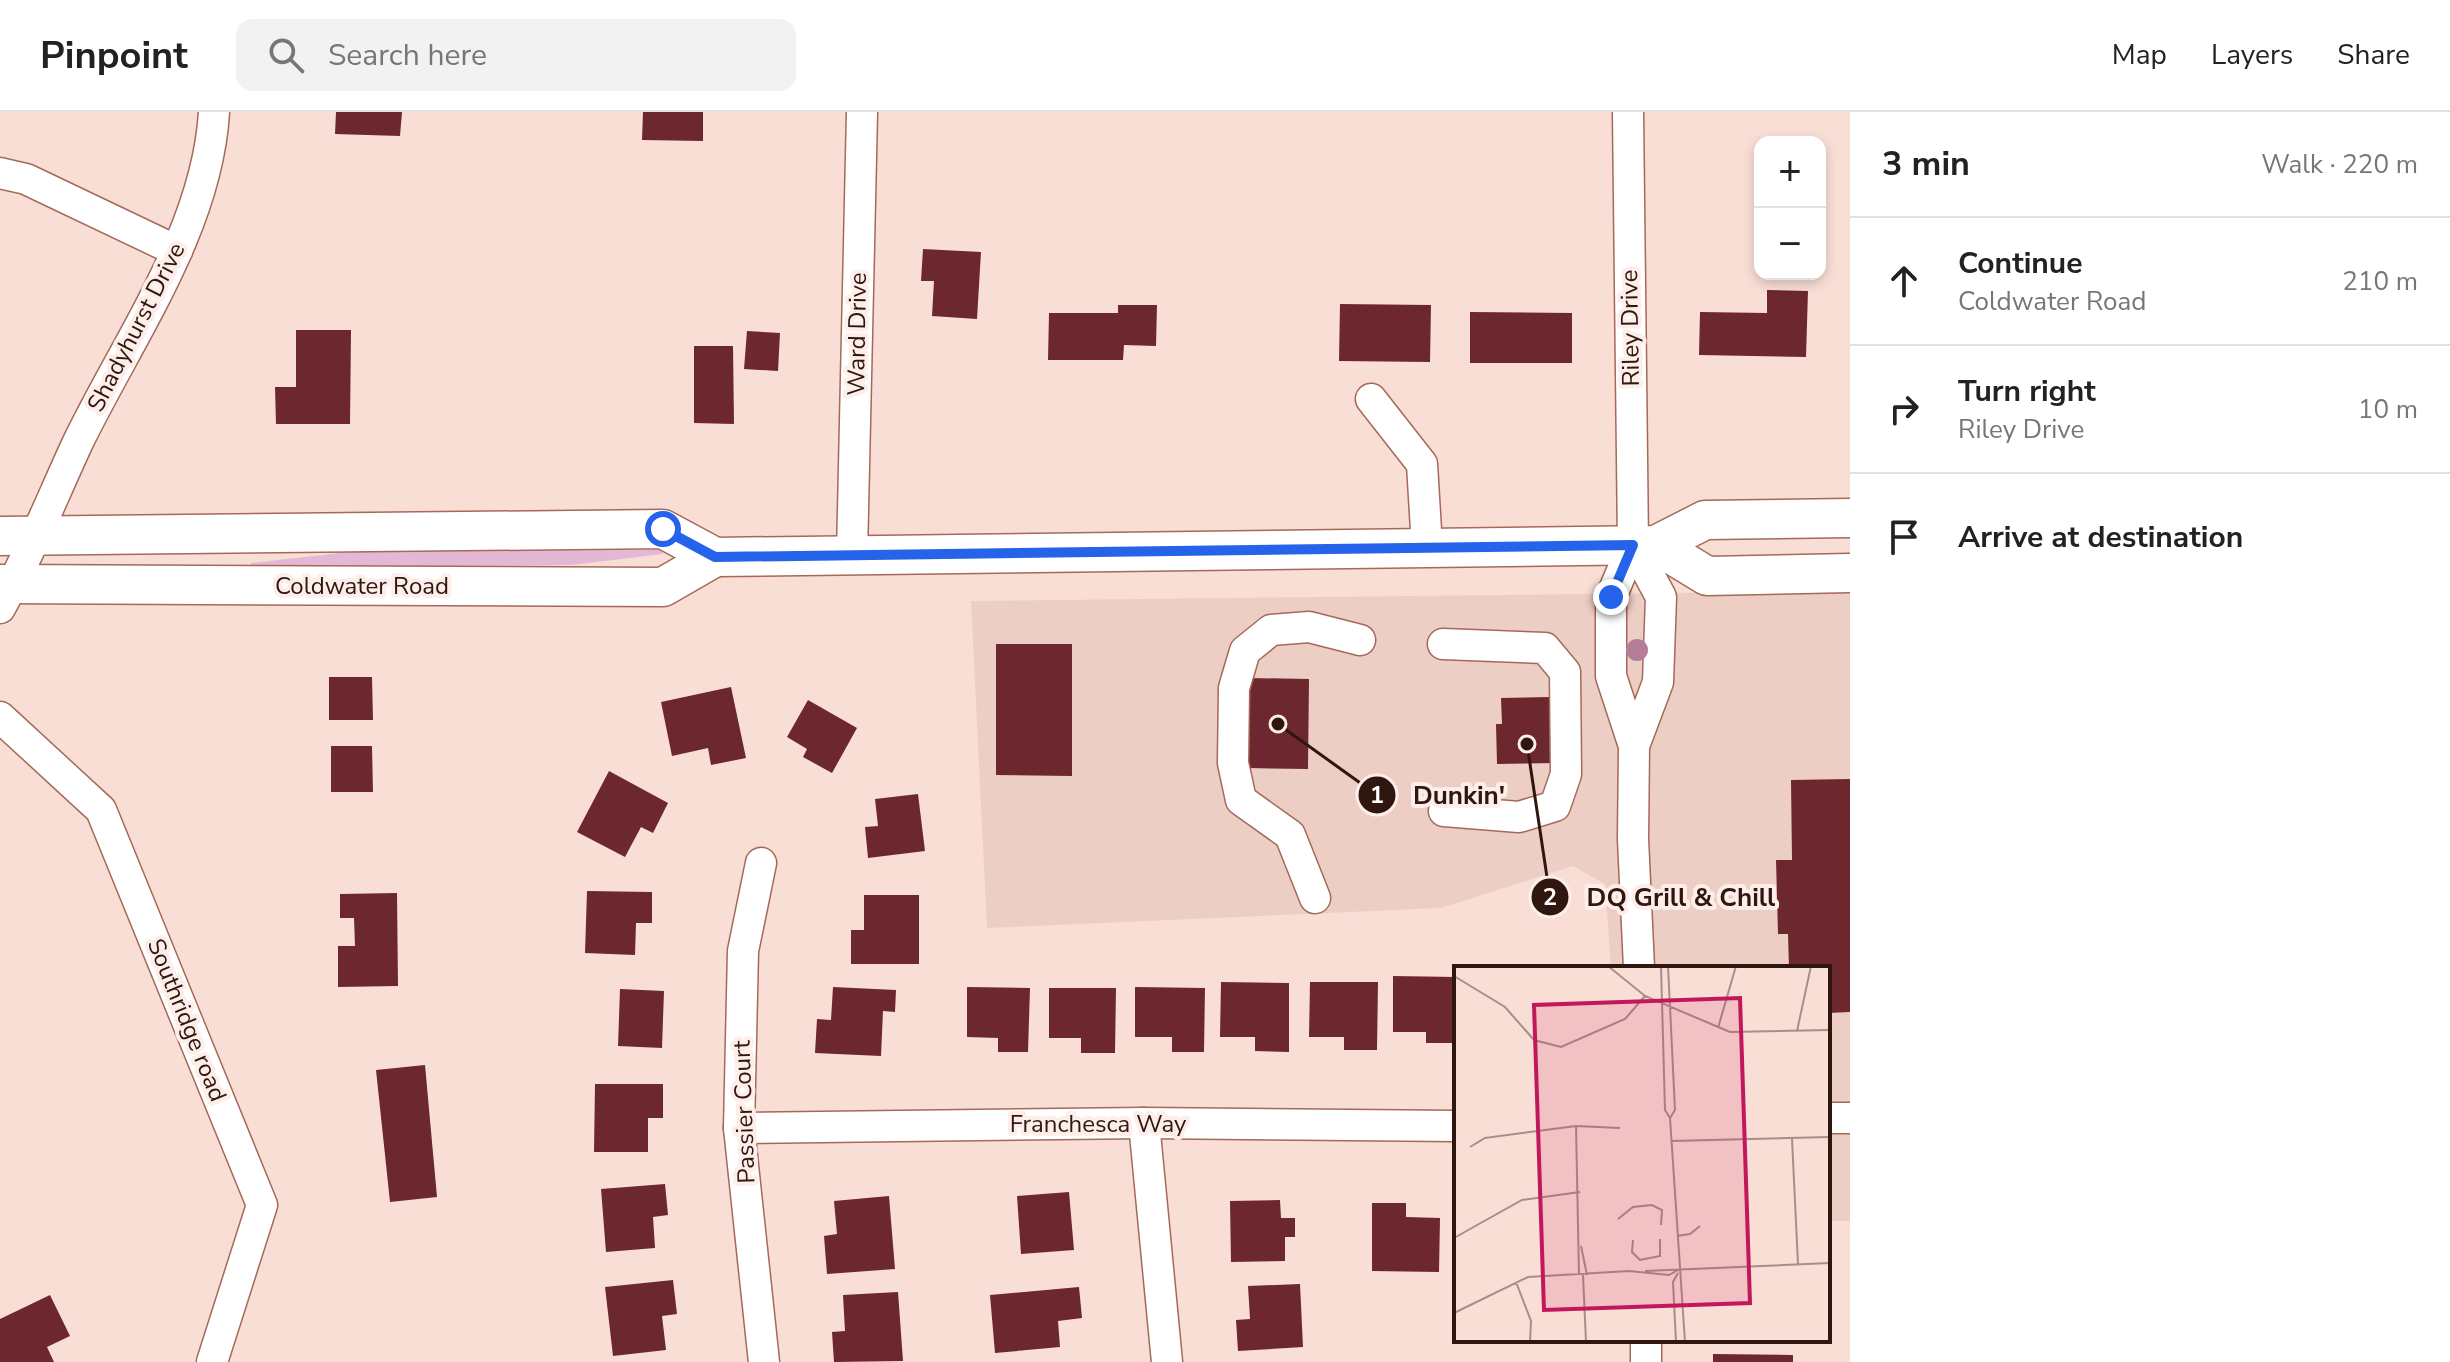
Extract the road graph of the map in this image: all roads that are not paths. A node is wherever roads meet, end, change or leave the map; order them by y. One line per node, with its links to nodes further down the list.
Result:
1 (214, 112): 5 (street, Shadyhurst Drive)
2 (862, 112): 12 (street, Ward Drive)
3 (1628, 112): 10 (street, Riley Drive)
4 (0, 173): 5 (street)
5 (177, 251): 9 (street, Shadyhurst Drive)
6 (1371, 399): 11 (street)
7 (1850, 518): 10 (main road, Coldwater Road)
8 (0, 536): 9 (main road, Coldwater Road)
9 (38, 536): 13 (main road, Coldwater Road); 15 (street, Shadyhurst Drive)
10 (1644, 545): 11 (main road, Coldwater Road); 14 (main road); 19 (street, Riley Drive); 19 (street, Riley Drive)
11 (1427, 547): 12 (main road, Coldwater Road)
12 (852, 555): 13 (main road, Coldwater Road)
13 (715, 557): 15 (main road, Coldwater Road)
14 (1850, 573)
15 (5, 592)
16 (1360, 640): 22 (street)
17 (1443, 644): 20 (street)
18 (0, 717): 27 (street, Southridge road)
19 (1634, 746): 23 (street, Riley Drive)
20 (1444, 811)
21 (761, 863): 26 (street, Passier Court)
22 (1315, 898)
23 (1639, 966)
24 (1144, 1123): 25 (street, Franchesca Way); 26 (street, Franchesca Way); 29 (street)
25 (1454, 1126)
26 (739, 1128): 28 (street, Passier Court)
27 (212, 1362)
28 (764, 1362)
29 (1167, 1362)

